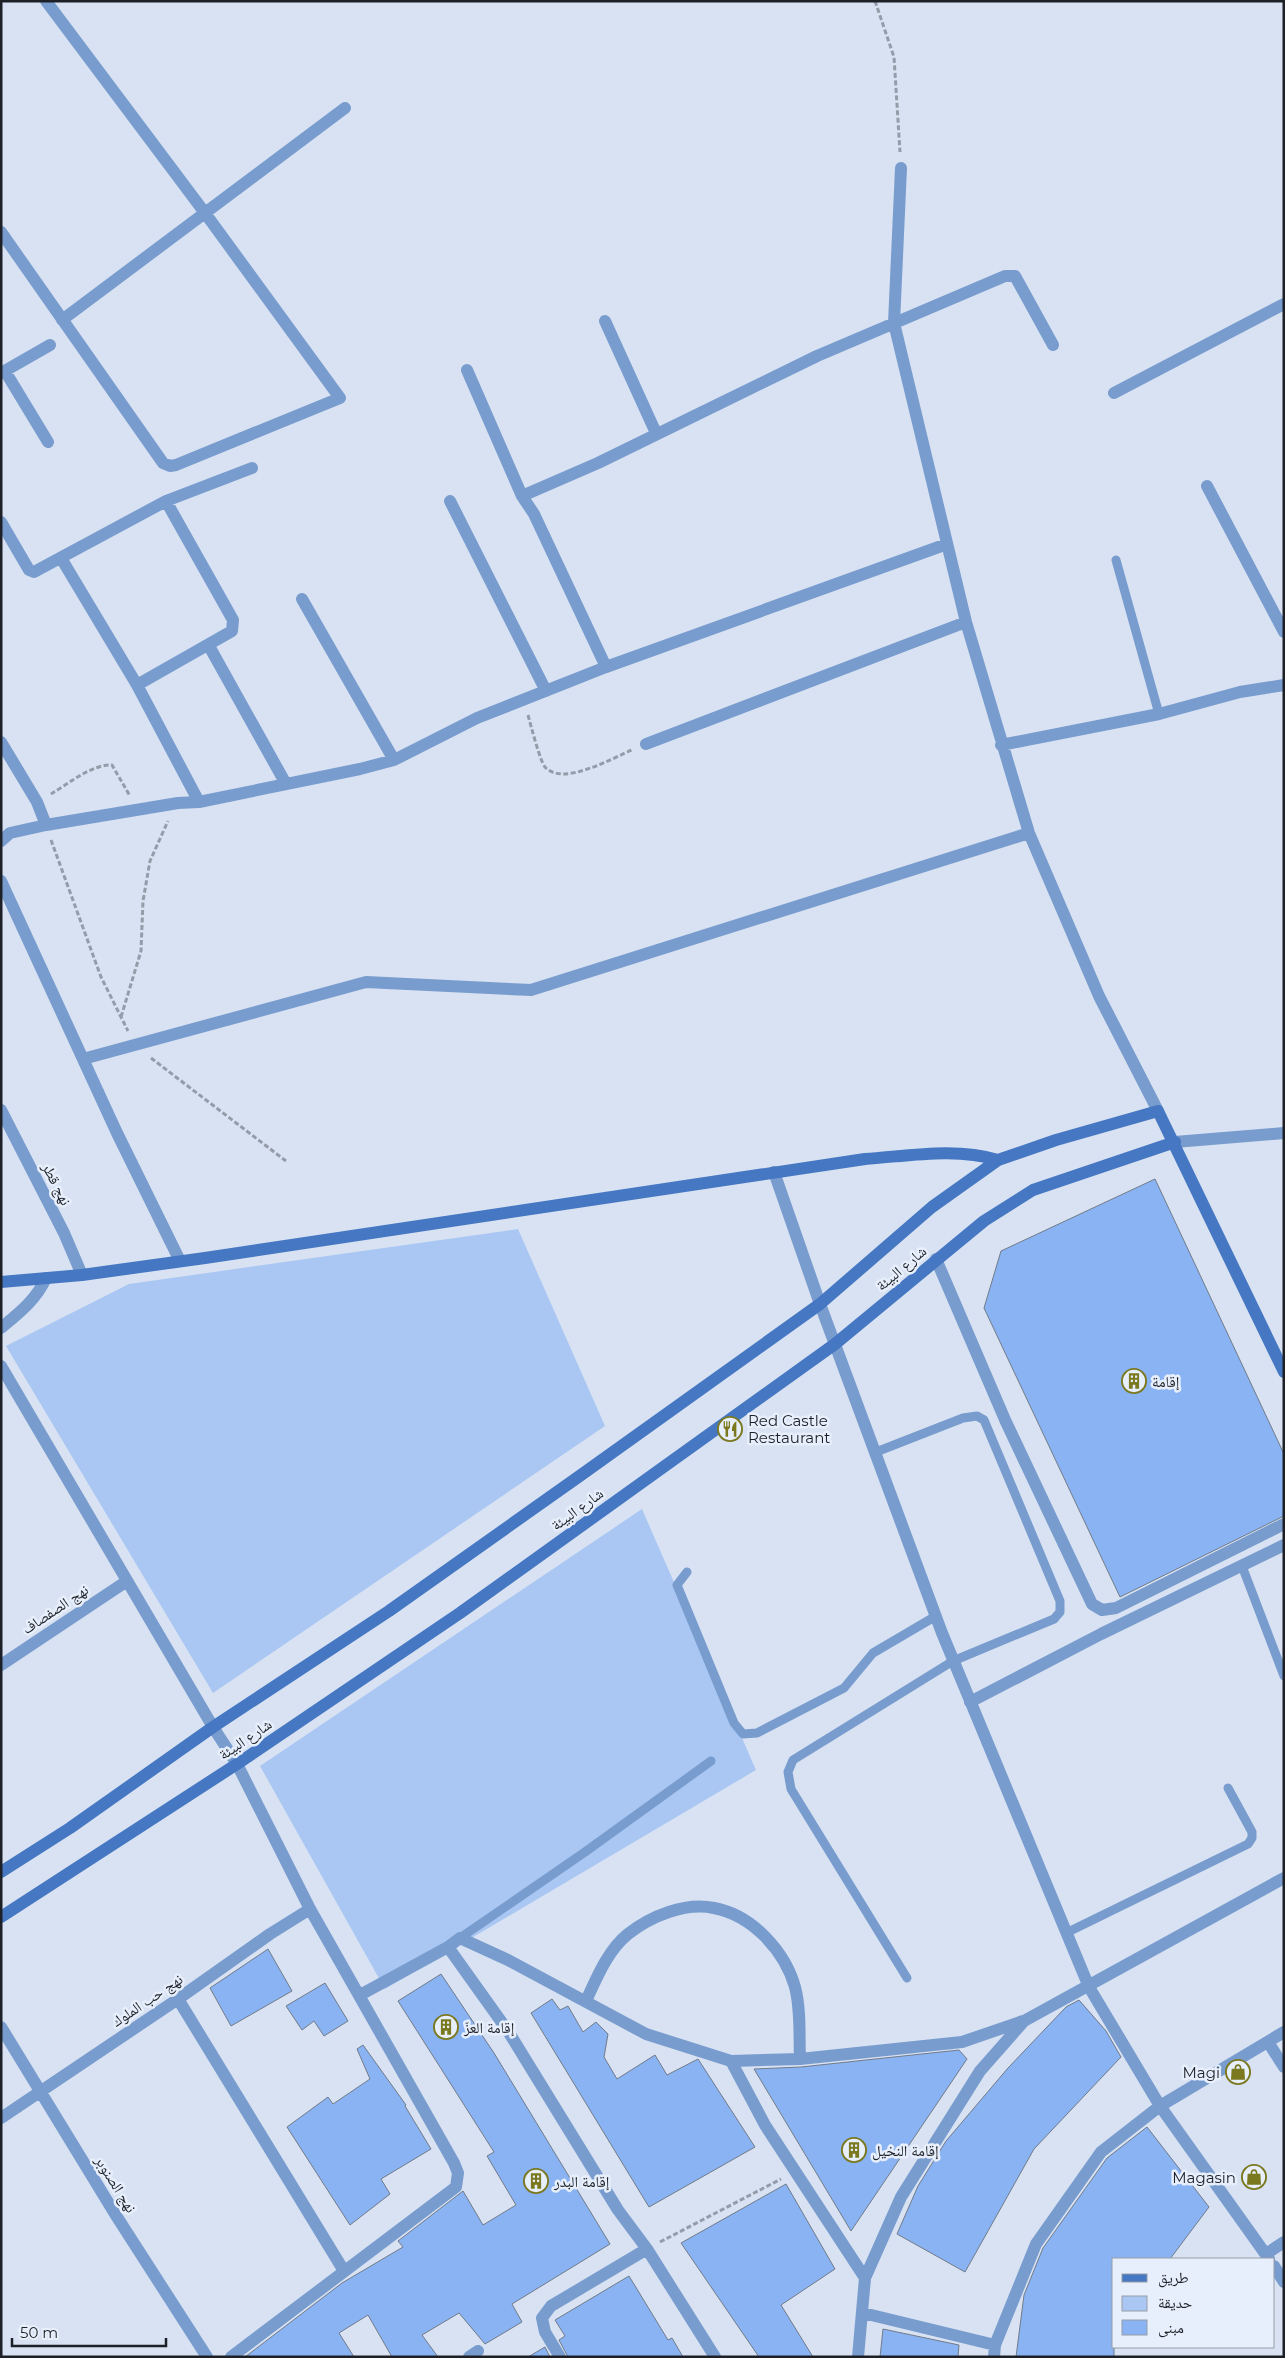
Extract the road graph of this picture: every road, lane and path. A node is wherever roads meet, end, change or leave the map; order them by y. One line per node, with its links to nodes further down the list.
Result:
1 (46, 1): 5 (street)
2 (875, 1): 4 (path)
3 (345, 108): 5 (street)
4 (901, 168): 10 (street)
5 (205, 213): 8 (street); 8 (street)
6 (1, 232): 8 (street)
7 (1284, 304): 15 (street)
8 (62, 320)
9 (605, 321): 16 (street)
10 (894, 323): 12 (street); 16 (street); 24 (street)
11 (50, 345): 14 (street)
12 (1052, 345)
13 (467, 370): 20 (street)
14 (3, 372): 17 (street)
15 (1114, 393)
16 (656, 433): 20 (street)
17 (48, 442)
18 (252, 468): 21 (street)
19 (1207, 486): 29 (street)
20 (522, 496): 31 (street)
21 (166, 501): 25 (street); 30 (street)
22 (450, 501): 34 (street)
23 (1, 522): 25 (street)
24 (947, 544): 28 (street); 31 (street)
25 (61, 558): 33 (street)
26 (1116, 560): 36 (lane)
27 (302, 599): 40 (street)
28 (966, 622): 38 (street); 39 (street)
29 (1284, 632)
30 (209, 646): 33 (street); 41 (street)
31 (606, 667): 34 (street)
32 (1284, 684): 36 (street)
33 (137, 686): 43 (street)
34 (546, 691): 35 (street)
35 (523, 700): 38 (path); 40 (street)
36 (1159, 714): 39 (street)
37 (1, 742): 42 (street)
38 (646, 744)
39 (1001, 745): 47 (street)
40 (394, 760): 41 (street)
41 (286, 784): 43 (street)
42 (37, 802): 45 (path); 46 (street)
43 (199, 802): 44 (street)
44 (178, 803): 45 (street); 50 (path)
45 (138, 810): 46 (street)
46 (46, 825): 48 (street); 50 (path)
47 (1029, 833): 51 (street); 54 (street)
48 (1, 841)
49 (1, 881): 52 (street)
50 (122, 1017): 51 (path)
51 (136, 1046): 52 (street); 58 (path)
52 (83, 1059): 61 (street)
53 (1, 1110): 62 (street, نهج قطر)
54 (1158, 1111): 56 (street); 57 (street, شارع البيئة)
55 (1284, 1133): 56 (street)
56 (1175, 1142): 60 (street, شارع البيئة); 69 (street)
57 (998, 1160): 59 (street); 65 (street, شارع البيئة)
58 (286, 1161)
59 (774, 1172): 61 (street); 65 (street)
60 (936, 1259): 67 (street, شارع البيئة); 71 (street)
61 (180, 1261): 62 (street)
62 (82, 1275): 63 (street)
63 (46, 1278): 64 (street); 66 (street)
64 (1, 1282)
65 (820, 1304): 67 (street); 81 (street, شارع البيئة)
66 (1, 1328)
67 (835, 1344): 70 (street); 83 (street, شارع البيئة)
68 (1, 1366): 75 (street)
69 (1284, 1372)
70 (876, 1452): 76 (street); 78 (lane)
71 (1284, 1524)
72 (1284, 1545): 73 (street)
73 (1242, 1566): 79 (lane); 80 (street)
74 (687, 1572): 76 (lane)
75 (128, 1581): 77 (street, نهج الصفصاف); 81 (street)
76 (936, 1616): 78 (street)
77 (3, 1661)
78 (953, 1661): 80 (street); 92 (lane)
79 (1284, 1676)
80 (970, 1702): 89 (street)
81 (213, 1727): 83 (street); 85 (street, شارع البيئة)
82 (711, 1760): 90 (lane)
83 (237, 1764): 87 (street); 88 (street, شارع البيئة)
84 (1228, 1788): 89 (lane)
85 (1, 1872)
86 (1284, 1878): 93 (street)
87 (310, 1909): 94 (street); 95 (street, نهج حب الملوك)
88 (1, 1917)
89 (1066, 1932): 93 (street)
90 (460, 1938): 91 (street); 96 (street)
91 (448, 1947): 94 (street); 109 (street)
92 (907, 1978)
93 (1089, 1986): 97 (street); 105 (street)
94 (360, 1996): 112 (street)
95 (178, 1999): 104 (street, نهج حب الملوك); 112 (street)
96 (586, 2000): 101 (street); 102 (street)
97 (1024, 2020): 101 (street); 113 (street)
98 (1, 2027): 104 (street, نهج الصنوبر)
99 (1284, 2032): 100 (street)
100 (1268, 2042): 103 (street); 105 (street)
101 (800, 2059): 102 (street)
102 (730, 2061): 107 (street)
103 (1284, 2067)
104 (40, 2093): 106 (street, نهج حب الملوك); 117 (street, نهج الصنوبر)
105 (1160, 2106): 110 (street); 116 (street)
106 (1, 2118)
107 (794, 2172): 109 (path); 113 (street)
108 (1284, 2242): 110 (street)
109 (647, 2249): 119 (street); 120 (street)
110 (1267, 2256)
111 (1275, 2268): 114 (street)
112 (344, 2271): 118 (street)
113 (865, 2278): 115 (street)
114 (1284, 2282)
115 (863, 2314): 116 (street); 121 (street)
116 (995, 2351)
117 (207, 2357)
118 (231, 2357)
119 (560, 2357)
120 (715, 2357)
121 (858, 2357)

